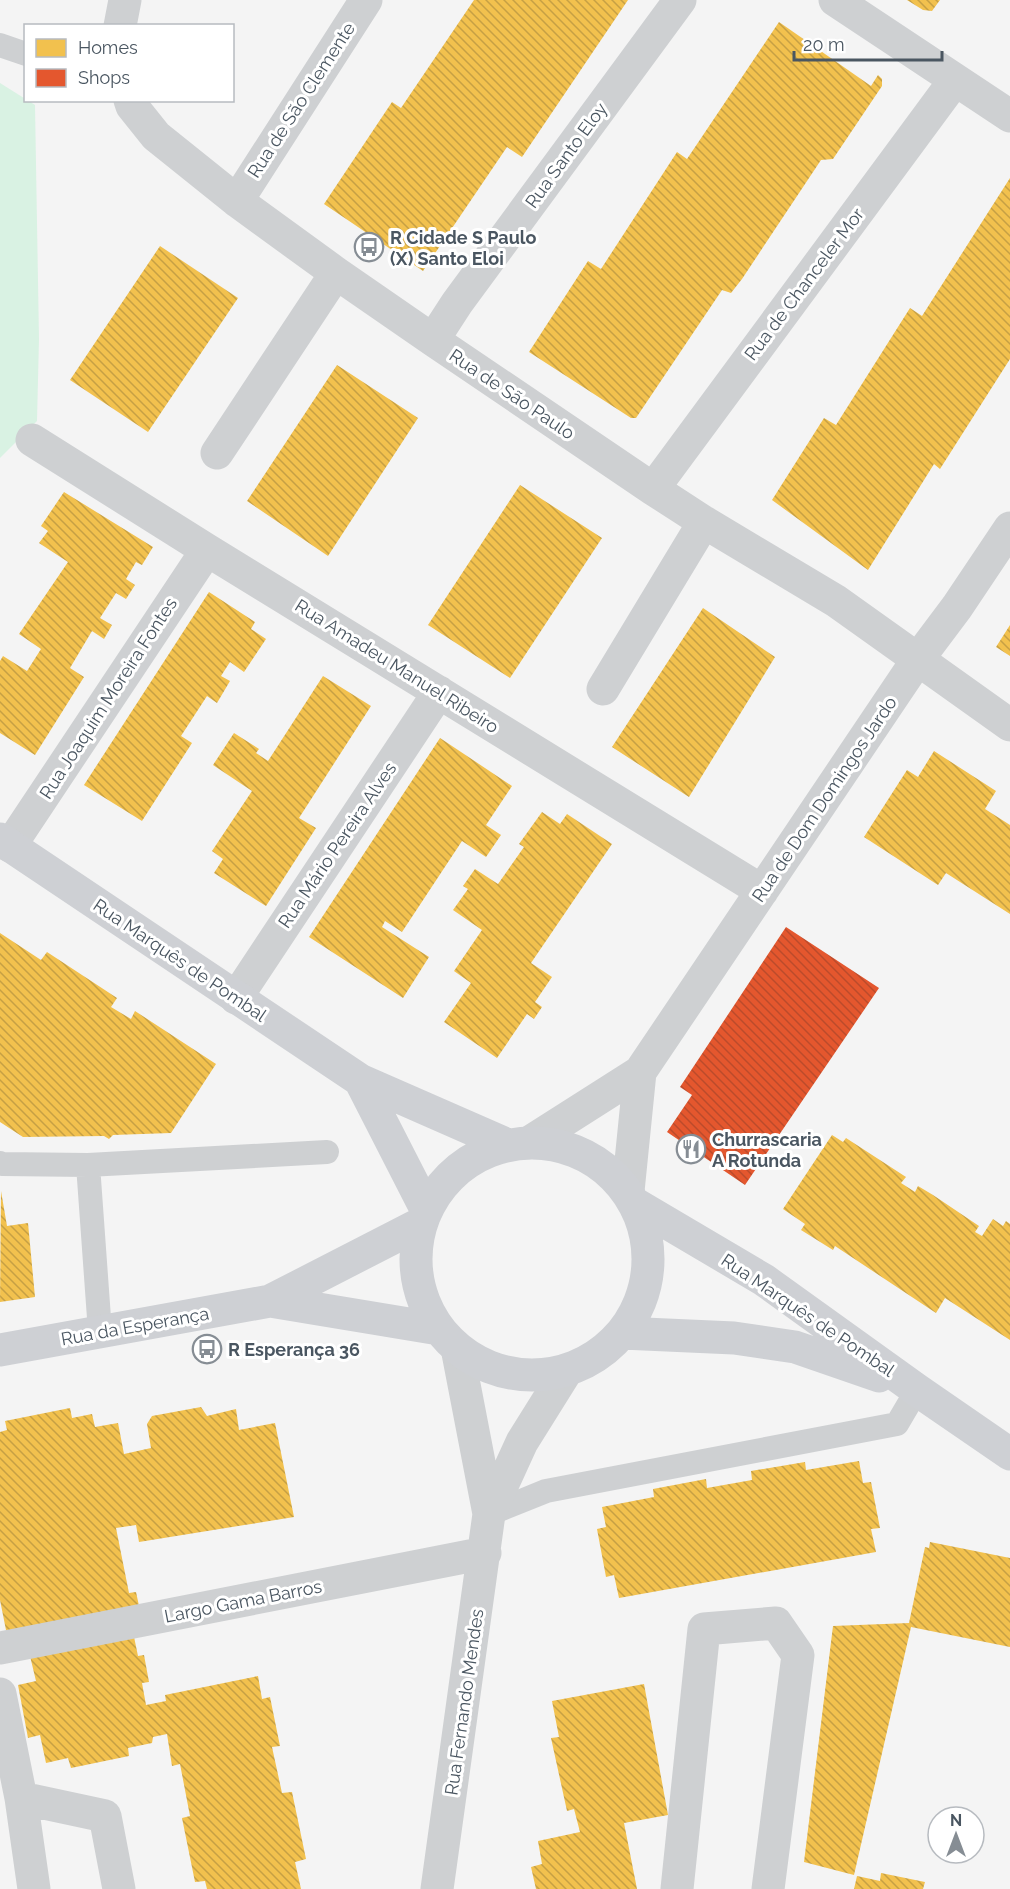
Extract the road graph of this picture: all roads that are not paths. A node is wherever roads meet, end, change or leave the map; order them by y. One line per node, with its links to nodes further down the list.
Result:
1 (125, 0): 5 (street)
2 (366, 0): 11 (street, Rua de São Clemente)
3 (680, 0): 13 (street, Rua Santo Eloy)
4 (835, 0): 8 (street)
5 (120, 24)
6 (0, 45): 7 (lane)
7 (24, 53)
8 (955, 80): 10 (street); 16 (street, Rua de Chanceler Mor)
9 (131, 102): 11 (street, Rua de São Paulo)
10 (1010, 116)
11 (237, 201): 12 (street, Rua de São Paulo)
12 (336, 273): 13 (street, Rua de São Paulo); 15 (street)
13 (433, 340): 16 (street, Rua de São Paulo)
14 (32, 440): 19 (street, Rua Amadeu Manuel Ribeiro)
15 (218, 453)
16 (653, 489): 17 (street, Rua de São Paulo)
17 (704, 522): 20 (street, Rua de São Paulo); 21 (street)
18 (1010, 528): 20 (street, Rua de Dom Domingos Jardo)
19 (207, 550): 22 (street, Rua Amadeu Manuel Ribeiro); 24 (street, Rua Joaquim Moreira Fontes)
20 (918, 659): 23 (street, Rua de São Paulo); 25 (street, Rua de Dom Domingos Jardo)
21 (603, 689)
22 (439, 692): 25 (street, Rua Amadeu Manuel Ribeiro); 26 (street, Rua Mário Pereira Alves)
23 (1010, 724)
24 (5, 843): 26 (street, Rua Marquês de Pombal)
25 (762, 891): 27 (street, Rua de Dom Domingos Jardo)
26 (236, 998): 28 (street, Rua Marquês de Pombal)
27 (640, 1072): 29 (street, Rua de Dom Domingos Jardo); 33 (street, Rua de Dom Domingos Jardo)
28 (360, 1080): 29 (street, Rua Marquês de Pombal); 34 (street, Rua Marquês de Pombal)
29 (519, 1143): 33 (street); 34 (street)
30 (327, 1152): 32 (lane)
31 (0, 1163): 32 (lane)
32 (88, 1165): 36 (lane)
33 (632, 1198): 37 (street); 41 (street, Rua Marquês de Pombal)
34 (423, 1216): 35 (street, Rua da Esperança); 38 (street)
35 (270, 1301): 36 (street, Rua da Esperança); 38 (street, Rua da Esperança)
36 (100, 1332): 39 (street, Rua da Esperança)
37 (622, 1334): 40 (street); 41 (street, Rua Marquês de Pombal)
38 (448, 1339): 40 (street); 43 (street, Rua Fernando Mendes)
39 (0, 1350)
40 (567, 1370): 43 (street, Rua Fernando Mendes)
41 (917, 1390): 42 (street, Rua Marquês de Pombal); 43 (lane)
42 (1010, 1454)
43 (489, 1514): 44 (street, Rua Fernando Mendes)
44 (485, 1553): 45 (street, Largo Gama Barros); 50 (street, Rua Fernando Mendes)
45 (0, 1648)
46 (0, 1694): 47 (street)
47 (21, 1798): 48 (street); 49 (street)
48 (34, 1889)
49 (119, 1889)
50 (437, 1889)
51 (677, 1889): 52 (street)
52 (768, 1889)

